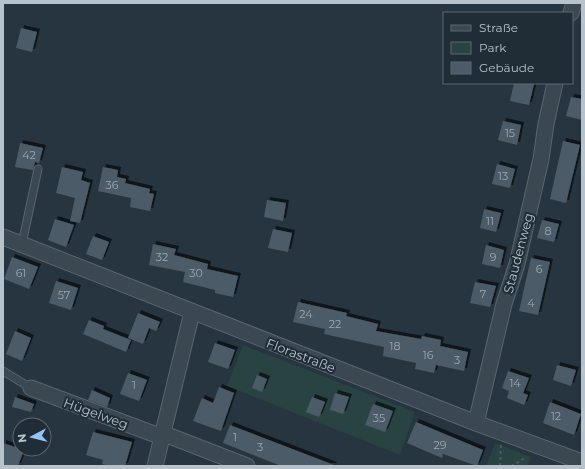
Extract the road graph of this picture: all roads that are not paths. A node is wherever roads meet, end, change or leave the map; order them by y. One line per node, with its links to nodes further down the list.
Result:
1 (555, 84): 8 (street, Staudenweg)
2 (38, 169): 4 (lane)
3 (3, 237): 4 (street, Florastraße)
4 (22, 244): 5 (street, Florastraße)
5 (192, 312): 8 (street, Florastraße); 9 (street)
6 (3, 371): 7 (lane)
7 (31, 388): 9 (street, Hügelweg)
8 (476, 423): 10 (street, Florastraße)
9 (162, 435): 11 (street); 12 (street, Hügelweg)
10 (582, 462)
11 (155, 466)
12 (247, 466)

